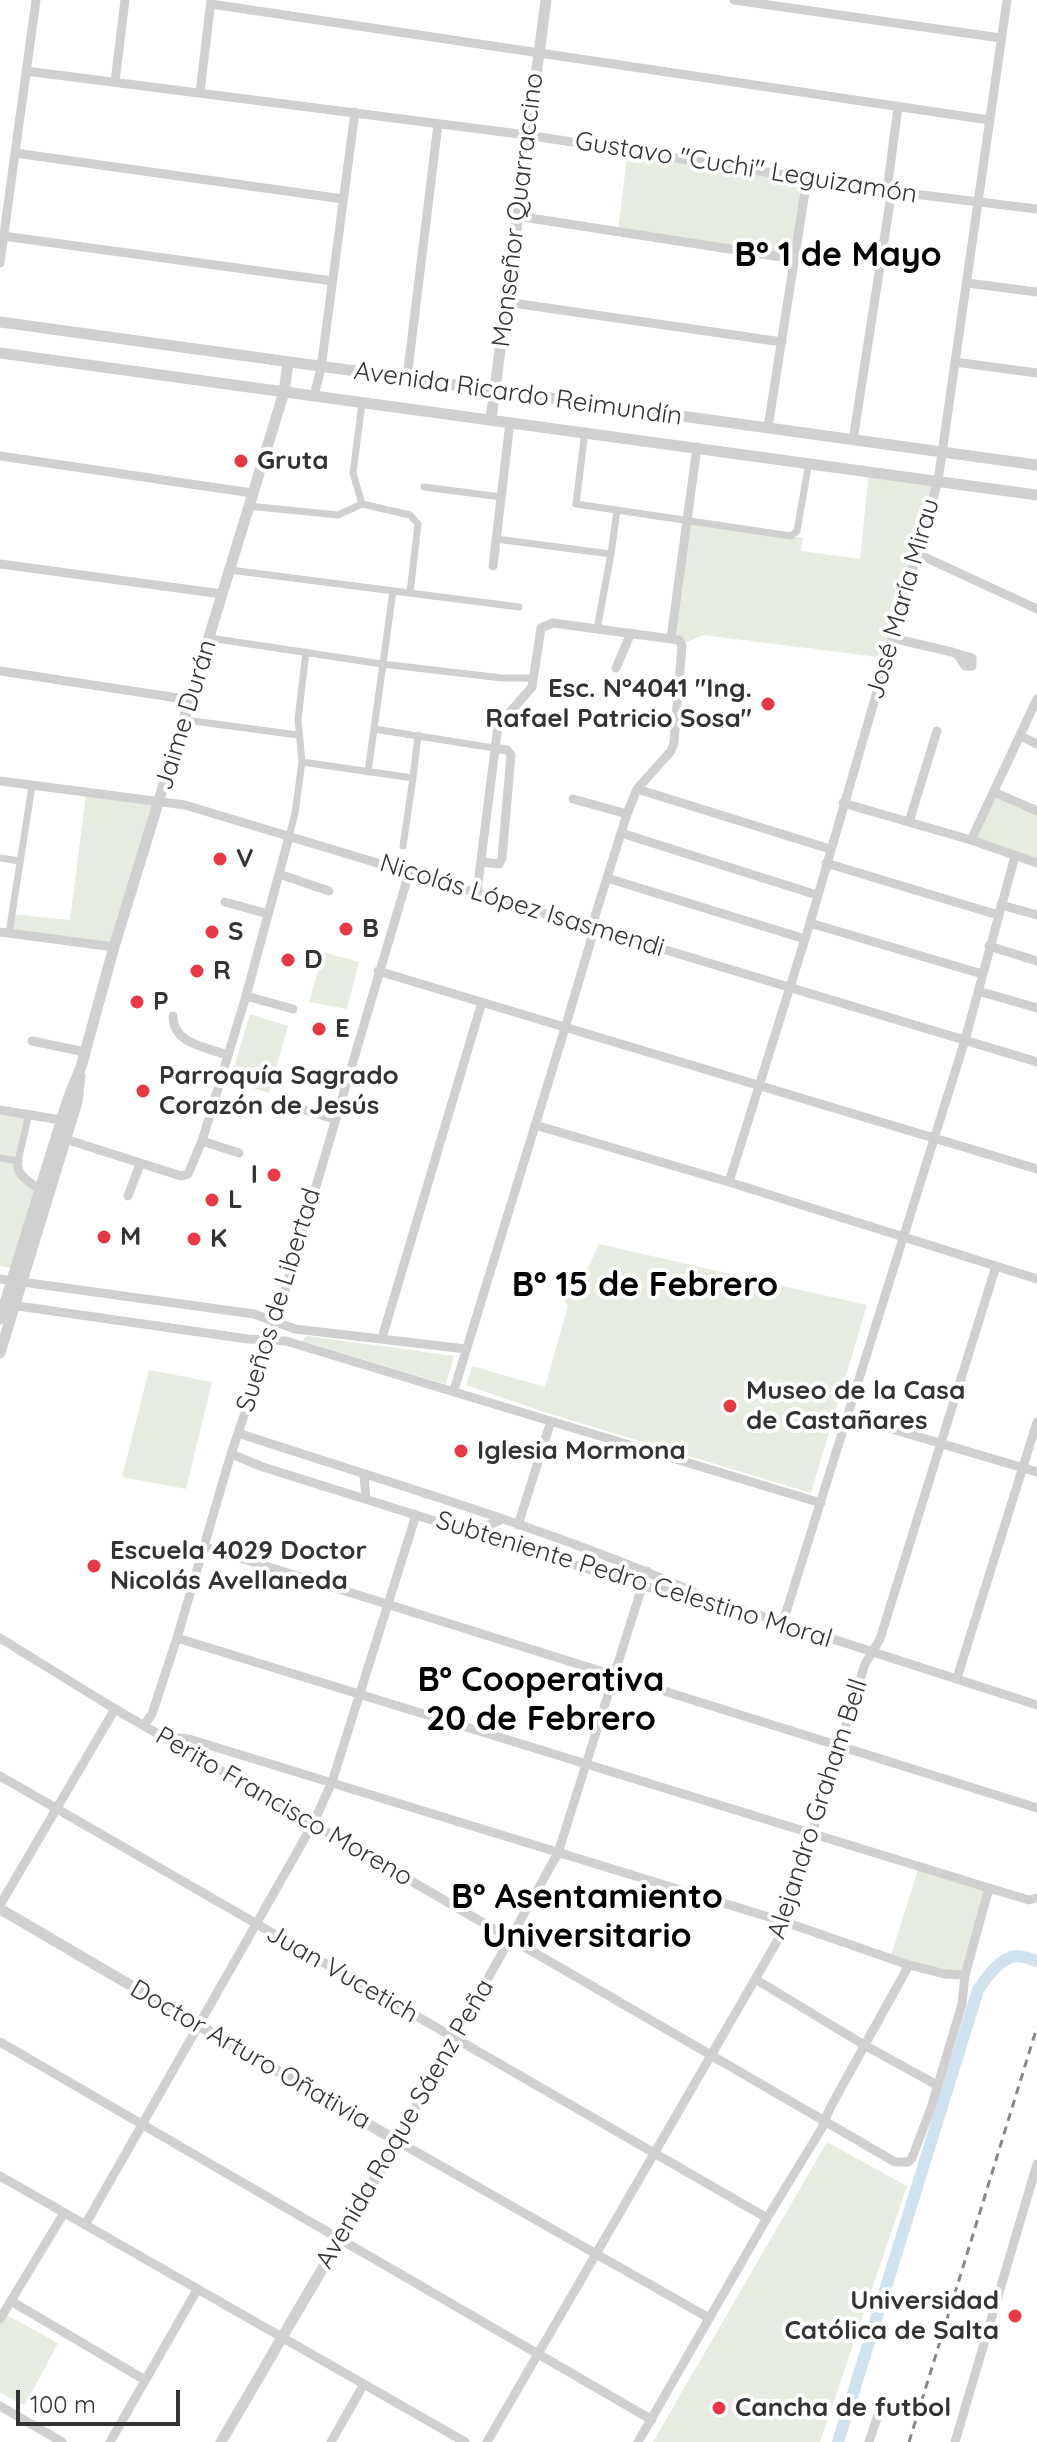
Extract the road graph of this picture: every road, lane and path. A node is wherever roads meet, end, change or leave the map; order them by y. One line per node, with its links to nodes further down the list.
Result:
1 (36, 0): 9 (street)
2 (125, 0): 10 (street)
3 (546, 0): 8 (street, Monseñor Quarraccino)
4 (734, 0): 7 (street)
5 (1007, 0): 7 (street, José María Mirau)
6 (211, 2): 8 (street); 11 (street)
7 (1001, 38): 14 (street, José María Mirau)
8 (539, 54): 12 (street); 16 (street, Monseñor Quarraccino)
9 (26, 71): 10 (street, Gustavo "Cuchi" Leguizamón); 17 (street)
10 (115, 82): 11 (street, Gustavo "Cuchi" Leguizamón)
11 (200, 92): 13 (street, Gustavo "Cuchi" Leguizamón)
12 (898, 107): 14 (street); 19 (street)
13 (355, 112): 15 (street, Gustavo "Cuchi" Leguizamón); 20 (street)
14 (989, 120): 21 (street, José María Mirau)
15 (438, 124): 16 (street, Gustavo "Cuchi" Leguizamón); 38 (street)
16 (527, 135): 18 (street, Gustavo "Cuchi" Leguizamón); 23 (street, Monseñor Quarraccino)
17 (15, 153): 20 (street); 24 (street)
18 (807, 179): 19 (street, Gustavo "Cuchi" Leguizamón); 25 (street)
19 (889, 191): 21 (street, Gustavo "Cuchi" Leguizamón); 47 (street)
20 (343, 199): 27 (street)
21 (977, 203): 22 (street, Gustavo "Cuchi" Leguizamón); 28 (street, José María Mirau)
22 (1037, 209)
23 (517, 216): 25 (street); 30 (street, Monseñor Quarraccino)
24 (3, 236): 26 (street); 27 (street)
25 (794, 259): 32 (street)
26 (0, 263)
27 (332, 281): 36 (street)
28 (967, 283): 29 (street); 34 (street, José María Mirau)
29 (1037, 292)
30 (506, 302): 32 (street); 39 (street, Monseñor Quarraccino)
31 (0, 322): 35 (street, Avenida Ricardo Reimundín)
32 (782, 342): 45 (street)
33 (0, 353): 40 (street, Avenida Ricardo Reimundín)
34 (955, 362): 37 (street); 49 (street, José María Mirau)
35 (288, 363): 36 (street, Avenida Ricardo Reimundín); 40 (street, Jaime Durán)
36 (321, 368): 38 (street, Avenida Ricardo Reimundín); 41 (street)
37 (1037, 373)
38 (407, 378): 39 (street, Avenida Ricardo Reimundín)
39 (495, 390): 43 (street, Monseñor Quarraccino); 45 (street, Avenida Ricardo Reimundín)
40 (284, 392): 41 (street, Avenida Ricardo Reimundín); 55 (street, Jaime Durán)
41 (314, 396): 42 (street, Avenida Ricardo Reimundín)
42 (362, 403): 43 (street, Avenida Ricardo Reimundín); 58 (street)
43 (491, 419): 44 (street, Avenida Ricardo Reimundín)
44 (510, 422): 46 (street, Avenida Ricardo Reimundín); 57 (street)
45 (768, 427): 47 (street, Avenida Ricardo Reimundín)
46 (585, 431): 48 (street, Avenida Ricardo Reimundín); 60 (street)
47 (853, 440): 49 (street, Avenida Ricardo Reimundín)
48 (697, 447): 51 (street, Avenida Ricardo Reimundín); 61 (street)
49 (943, 453): 52 (street, Avenida Ricardo Reimundín); 53 (street, José María Mirau)
50 (0, 456): 55 (street)
51 (809, 462): 53 (street, Avenida Ricardo Reimundín); 61 (street)
52 (1037, 465)
53 (938, 481): 56 (street, Avenida Ricardo Reimundín); 64 (street, José María Mirau)
54 (424, 487): 57 (street)
55 (252, 493): 59 (street, Jaime Durán)
56 (1037, 495)
57 (501, 497): 62 (street)
58 (362, 504): 59 (street); 69 (street)
59 (248, 506): 67 (street, Jaime Durán)
60 (617, 510): 61 (street); 63 (street)
61 (689, 520): 76 (street)
62 (496, 539): 63 (street); 66 (street)
63 (611, 554): 73 (street)
64 (918, 554): 72 (street); 77 (street, José María Mirau)
65 (0, 564): 70 (street)
66 (493, 566)
67 (230, 570): 68 (street); 70 (street, Jaime Durán)
68 (393, 591): 69 (street); 80 (street)
69 (410, 593): 71 (street)
70 (222, 594): 75 (street, Jaime Durán)
71 (519, 607)
72 (1037, 609)
73 (597, 629): 74 (street); 83 (street)
74 (631, 633): 76 (street); 81 (street)
75 (210, 638): 78 (street); 85 (street, Jaime Durán)
76 (671, 638): 99 (street)
77 (892, 638): 79 (street); 103 (street, José María Mirau)
78 (306, 652): 80 (street); 89 (street)
79 (957, 654)
80 (382, 664): 83 (street); 87 (street)
81 (616, 668)
82 (0, 671): 85 (street)
83 (533, 678): 93 (street)
84 (1037, 699): 91 (street)
85 (191, 700): 86 (street, Jaime Durán)
86 (185, 720): 89 (street); 102 (street, Jaime Durán)
87 (374, 729): 90 (street); 95 (street)
88 (937, 731): 106 (street)
89 (298, 735): 94 (street)
90 (418, 735): 93 (street); 96 (street)
91 (1020, 736): 92 (street); 100 (street)
92 (1037, 744)
93 (494, 748): 115 (street); 115 (street)
94 (302, 762): 95 (street); 108 (street)
95 (368, 772): 96 (street)
96 (413, 778): 110 (street)
97 (0, 781): 98 (street, Nicolás López Isasmendi)
98 (32, 786): 102 (street, Nicolás López Isasmendi); 114 (street)
99 (637, 789): 105 (street); 111 (street)
100 (994, 792): 104 (street); 109 (street)
101 (573, 799): 105 (street)
102 (159, 802): 108 (street, Nicolás López Isasmendi); 134 (street, Jaime Durán)
103 (843, 803): 106 (street); 111 (street, José María Mirau)
104 (1037, 811)
105 (627, 814): 107 (street)
106 (909, 822): 109 (street)
107 (621, 833): 120 (street); 123 (street)
108 (289, 837): 118 (street, Nicolás López Isasmendi); 119 (street)
109 (971, 840): 112 (street)
110 (403, 846)
111 (830, 849): 116 (street, José María Mirau)
112 (1015, 856): 117 (street); 125 (street)
113 (0, 858): 114 (street)
114 (20, 861): 131 (street)
115 (482, 862): 122 (street)
116 (826, 863): 123 (street, José María Mirau); 127 (street)
117 (1037, 863)
118 (409, 873): 122 (street, Nicolás López Isasmendi); 136 (street, Sueños de Libertad)
119 (279, 874): 121 (street); 126 (street)
120 (607, 878): 130 (street); 132 (street)
121 (329, 891)
122 (477, 891): 130 (street, Nicolás López Isasmendi)
123 (817, 895): 129 (street, José María Mirau)
124 (225, 902): 126 (street)
125 (1001, 905): 127 (street); 128 (street)
126 (268, 914): 140 (street)
127 (998, 915): 133 (street)
128 (1037, 915)
129 (810, 923): 132 (street, José María Mirau); 137 (street)
130 (594, 927): 138 (street, Nicolás López Isasmendi); 145 (street)
131 (4, 932): 134 (street)
132 (805, 939): 138 (street, José María Mirau)
133 (989, 946): 135 (street); 137 (street)
134 (114, 947): 148 (street, Jaime Durán)
135 (1037, 961)
136 (378, 971): 141 (street); 156 (street, Sueños de Libertad)
137 (982, 974): 139 (street)
138 (790, 986): 146 (street, Nicolás López Isasmendi); 152 (street, José María Mirau)
139 (978, 991): 142 (street); 146 (street)
140 (246, 996): 143 (street); 149 (street)
141 (482, 1002): 145 (street); 178 (street)
142 (1037, 1008)
143 (293, 1009)
144 (173, 1016): 149 (street)
145 (565, 1028): 152 (street); 158 (street)
146 (965, 1040): 150 (street, Nicolás López Isasmendi); 160 (street)
147 (32, 1041): 148 (street)
148 (85, 1052): 151 (street, Jaime Durán)
149 (227, 1055): 161 (street)
150 (1037, 1062)
151 (81, 1067): 157 (street, Jaime Durán); 159 (street, Jaime Durán)
152 (758, 1086): 160 (street); 167 (street, José María Mirau)
153 (282, 1103): 156 (street)
154 (0, 1110): 155 (street)
155 (29, 1114): 157 (street); 164 (street)
156 (334, 1119): 177 (street, Sueños de Libertad)
157 (61, 1120): 159 (street, Jaime Durán)
158 (535, 1125): 167 (street); 180 (street)
159 (61, 1138): 165 (street); 168 (street, Jaime Durán); 174 (street, Jaime Durán)
160 (934, 1139): 166 (street); 170 (street)
161 (202, 1141): 162 (street); 165 (street)
162 (239, 1153)
163 (0, 1158): 164 (street)
164 (18, 1161): 168 (street)
165 (140, 1164): 169 (street)
166 (1037, 1169)
167 (729, 1182): 170 (street)
168 (40, 1190): 174 (street, Jaime Durán)
169 (128, 1196)
170 (904, 1236): 171 (street); 183 (street)
171 (996, 1266): 173 (street); 187 (street, Alejandro Graham Bell)
172 (0, 1279): 174 (street)
173 (1037, 1279)
174 (18, 1281): 175 (street, Jaime Durán); 177 (street)
175 (6, 1304): 176 (street, Jaime Durán); 179 (street); 181 (street, Jaime Durán)
176 (0, 1319)
177 (276, 1321): 178 (street); 179 (street, Sueños de Libertad)
178 (382, 1338): 180 (street)
179 (269, 1340): 182 (street); 186 (street, Sueños de Libertad)
180 (466, 1349): 182 (street)
181 (0, 1353)
182 (454, 1390): 184 (street)
183 (848, 1416): 187 (street); 193 (street)
184 (551, 1421): 193 (street); 196 (street)
185 (1037, 1422): 189 (street)
186 (238, 1433): 188 (street, Sueños de Libertad); 191 (street)
187 (940, 1443): 189 (street); 206 (street, Alejandro Graham Bell)
188 (231, 1454): 192 (street, Subteniente Pedro Celestino Moral); 198 (street, Sueños de Libertad)
189 (1022, 1468): 190 (street); 208 (street)
190 (1037, 1472)
191 (364, 1475): 192 (street); 195 (street)
192 (366, 1499): 194 (street, Subteniente Pedro Celestino Moral)
193 (821, 1503): 203 (street)
194 (416, 1515): 197 (street, Subteniente Pedro Celestino Moral); 202 (street)
195 (501, 1520): 196 (street); 197 (street)
196 (518, 1525): 199 (street)
197 (470, 1533): 200 (street, Subteniente Pedro Celestino Moral)
198 (205, 1547): 202 (street); 205 (street, Sueños de Libertad)
199 (647, 1571): 200 (street, Avenida Roque Sáenz Peña); 201 (street)
200 (642, 1586): 201 (street, Subteniente Pedro Celestino Moral); 207 (street, Avenida Roque Sáenz Peña)
201 (712, 1600): 203 (street, Subteniente Pedro Celestino Moral)
202 (386, 1605): 207 (street); 209 (street)
203 (783, 1622): 206 (street, Subteniente Pedro Celestino Moral)
204 (0, 1638): 211 (street, Perito Francisco Moreno)
205 (177, 1638): 209 (street); 212 (street, Sueños de Libertad)
206 (872, 1652): 208 (street, Subteniente Pedro Celestino Moral); 214 (street, Alejandro Graham Bell)
207 (614, 1675): 214 (street); 215 (street, Avenida Roque Sáenz Peña)
208 (957, 1678): 210 (street, Subteniente Pedro Celestino Moral)
209 (359, 1694): 215 (street); 217 (street)
210 (1037, 1705)
211 (115, 1709): 212 (street, Perito Francisco Moreno); 219 (street)
212 (144, 1725): 213 (street, Perito Francisco Moreno)
213 (163, 1737): 217 (street); 220 (street, Perito Francisco Moreno)
214 (840, 1745): 218 (street); 221 (street, Alejandro Graham Bell)
215 (585, 1765): 221 (street); 222 (street, Avenida Roque Sáenz Peña)
216 (0, 1776): 219 (street, Juan Vucetich)
217 (332, 1782): 220 (street); 222 (street)
218 (1037, 1808)
219 (57, 1809): 225 (street); 227 (street, Juan Vucetich)
220 (313, 1824): 227 (street); 228 (street, Perito Francisco Moreno)
221 (812, 1835): 223 (street); 226 (street, Alejandro Graham Bell)
222 (558, 1853): 226 (street); 228 (street, Avenida Roque Sáenz Peña)
223 (989, 1888): 224 (street); 230 (street)
224 (1036, 1899)
225 (0, 1907): 232 (street, Doctor Arturo Oñativia)
226 (785, 1922): 229 (street); 231 (street, Alejandro Graham Bell)
227 (256, 1924): 232 (street); 233 (street, Juan Vucetich)
228 (511, 1940): 233 (street, Avenida Roque Sáenz Peña); 236 (street, Perito Francisco Moreno)
229 (909, 1965): 230 (street); 235 (street)
230 (965, 1975): 237 (street)
231 (755, 1979): 235 (street); 236 (street, Alejandro Graham Bell)
232 (199, 2025): 239 (street); 240 (street, Doctor Arturo Oñativia)
233 (455, 2039): 240 (street, Avenida Roque Sáenz Peña); 241 (street, Juan Vucetich)
234 (0, 2042): 239 (street)
235 (866, 2046): 237 (street); 238 (street)
236 (711, 2054): 238 (street, Perito Francisco Moreno); 241 (street, Alejandro Graham Bell)
237 (937, 2085): 238 (street, Perito Francisco Moreno)
238 (825, 2121): 245 (street)
239 (142, 2125): 246 (street); 247 (street)
240 (397, 2141): 247 (street, Avenida Roque Sáenz Peña); 248 (street, Doctor Arturo Oñativia)
241 (653, 2153): 245 (street, Juan Vucetich); 248 (street, Alejandro Graham Bell)
242 (1037, 2164): 268 (street)
243 (0, 2176): 244 (street)
244 (64, 2213): 246 (street); 250 (street)
245 (767, 2218): 251 (street)
246 (85, 2225): 249 (street)
247 (339, 2240): 253 (street, Avenida Roque Sáenz Peña); 254 (street)
248 (596, 2251): 251 (street, Doctor Arturo Oñativia); 254 (street, Alejandro Graham Bell)
249 (197, 2290): 253 (street); 255 (street)
250 (11, 2301): 252 (street); 255 (street)
251 (709, 2318): 259 (street)
252 (0, 2319)
253 (282, 2338): 256 (street); 262 (street, Avenida Roque Sáenz Peña)
254 (537, 2355): 259 (street); 265 (street, Alejandro Graham Bell)
255 (145, 2380): 261 (street)
256 (364, 2384): 263 (street); 264 (street)
257 (0, 2406): 260 (street)
258 (881, 2406): 267 (street)
259 (652, 2420): 266 (street)
260 (62, 2442)
261 (110, 2442)
262 (221, 2442)
263 (331, 2442)
264 (465, 2442)
265 (487, 2442)
266 (638, 2442)
267 (869, 2442)
268 (955, 2442)

